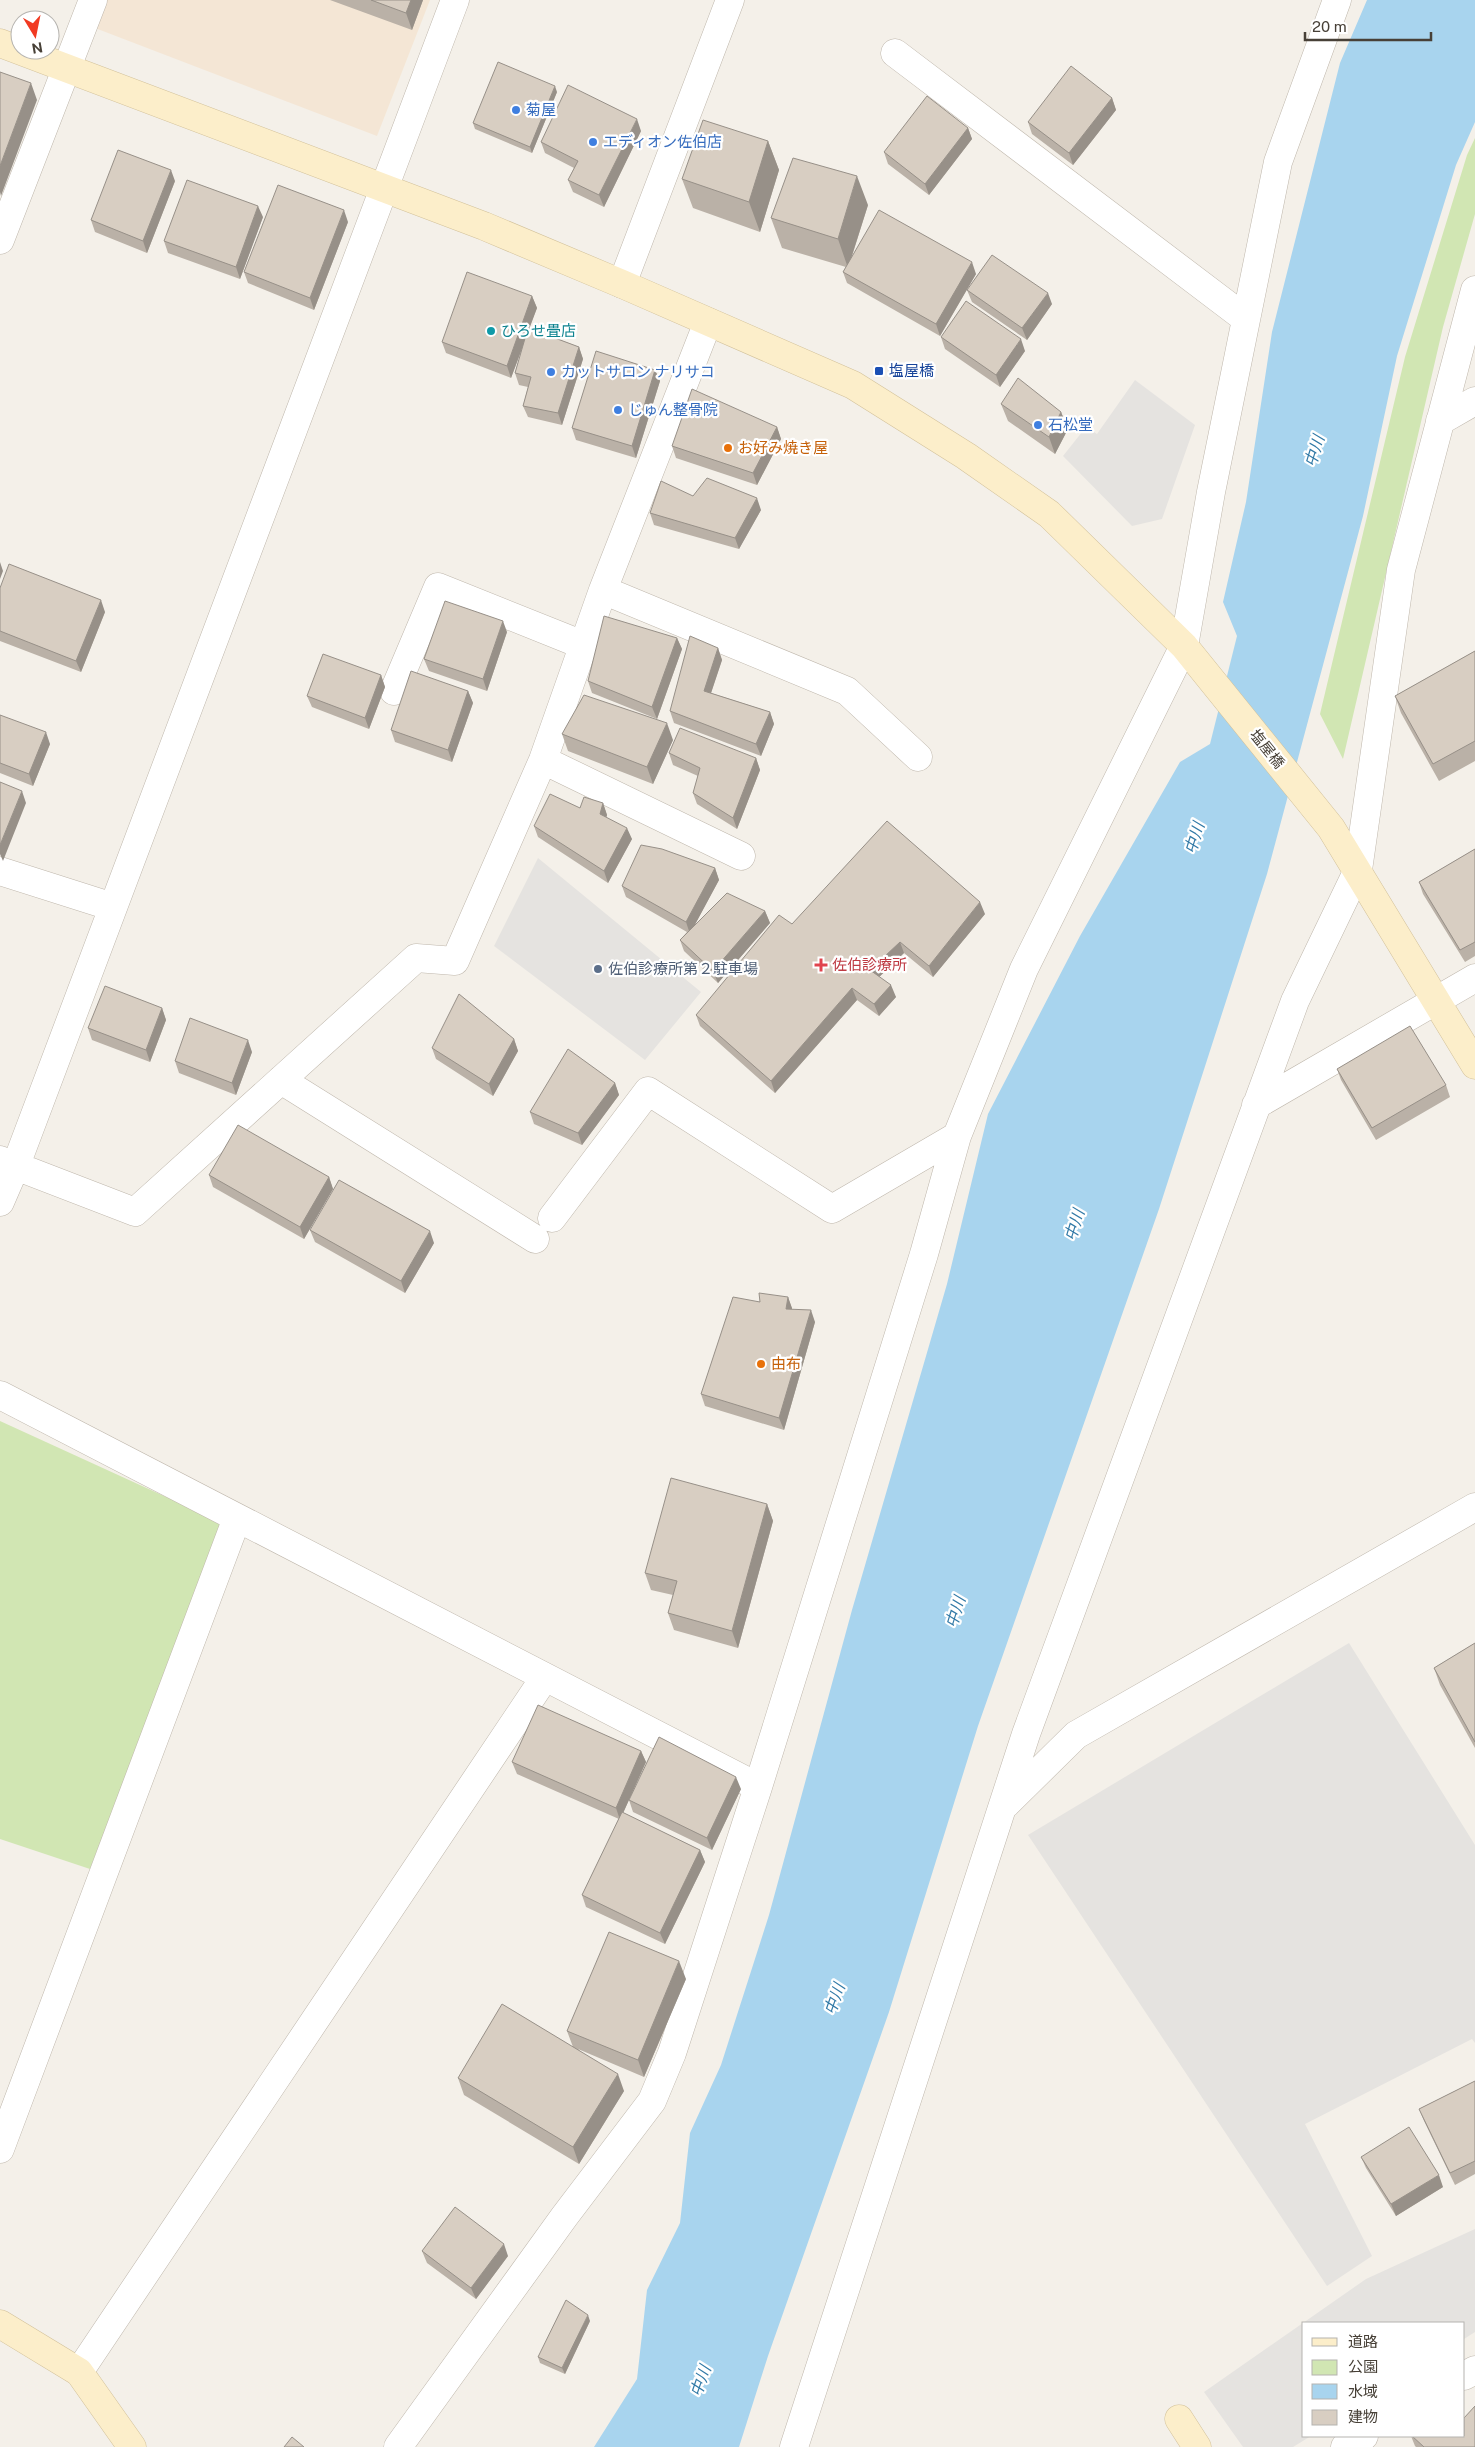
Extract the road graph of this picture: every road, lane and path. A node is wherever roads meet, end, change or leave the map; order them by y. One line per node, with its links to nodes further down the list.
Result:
1 (93, 0): 7 (street)
2 (455, 0): 8 (street)
3 (730, 0): 10 (street)
4 (1337, 0): 12 (street)
5 (0, 43): 7 (street, 塩屋橋)
6 (895, 53): 12 (street)
7 (67, 68): 8 (street, 塩屋橋); 9 (street)
8 (384, 188): 10 (street, 塩屋橋); 25 (street)
9 (0, 240)
10 (622, 284): 13 (street, 塩屋橋)
11 (1475, 290): 15 (street)
12 (1246, 319): 18 (street)
13 (708, 322): 16 (street); 18 (street, 塩屋橋)
14 (1475, 401): 15 (street)
15 (1440, 421): 23 (street)
16 (603, 590): 17 (street); 20 (street)
17 (584, 645): 19 (street); 21 (street)
18 (1184, 646): 23 (street, 塩屋橋); 31 (street)
19 (394, 691)
20 (918, 757)
21 (543, 760): 22 (street); 29 (street)
22 (741, 856)
23 (1358, 870): 27 (street, 塩屋橋); 30 (street)
24 (0, 871): 25 (street)
25 (113, 907): 32 (street)
26 (1475, 978): 27 (street)
27 (1437, 1001): 28 (street, 塩屋橋); 30 (street)
28 (1475, 1065)
29 (281, 1080): 32 (street); 35 (street)
30 (1256, 1105): 41 (street)
31 (958, 1136): 34 (street); 40 (street)
32 (8, 1163): 33 (street)
33 (0, 1202)
34 (552, 1218)
35 (536, 1239)
36 (0, 1396): 38 (street)
37 (1475, 1507): 41 (street)
38 (237, 1518): 39 (street); 42 (street)
39 (545, 1677): 40 (street); 44 (street)
40 (758, 1787): 48 (street)
41 (1004, 1805): 49 (street)
42 (0, 2149)
43 (0, 2324): 44 (street)
44 (79, 2372): 47 (street)
45 (1179, 2419): 50 (street)
46 (1362, 2437): 51 (street)
47 (132, 2447)
48 (398, 2447)
49 (794, 2447)
50 (1197, 2447)
51 (1345, 2447)

